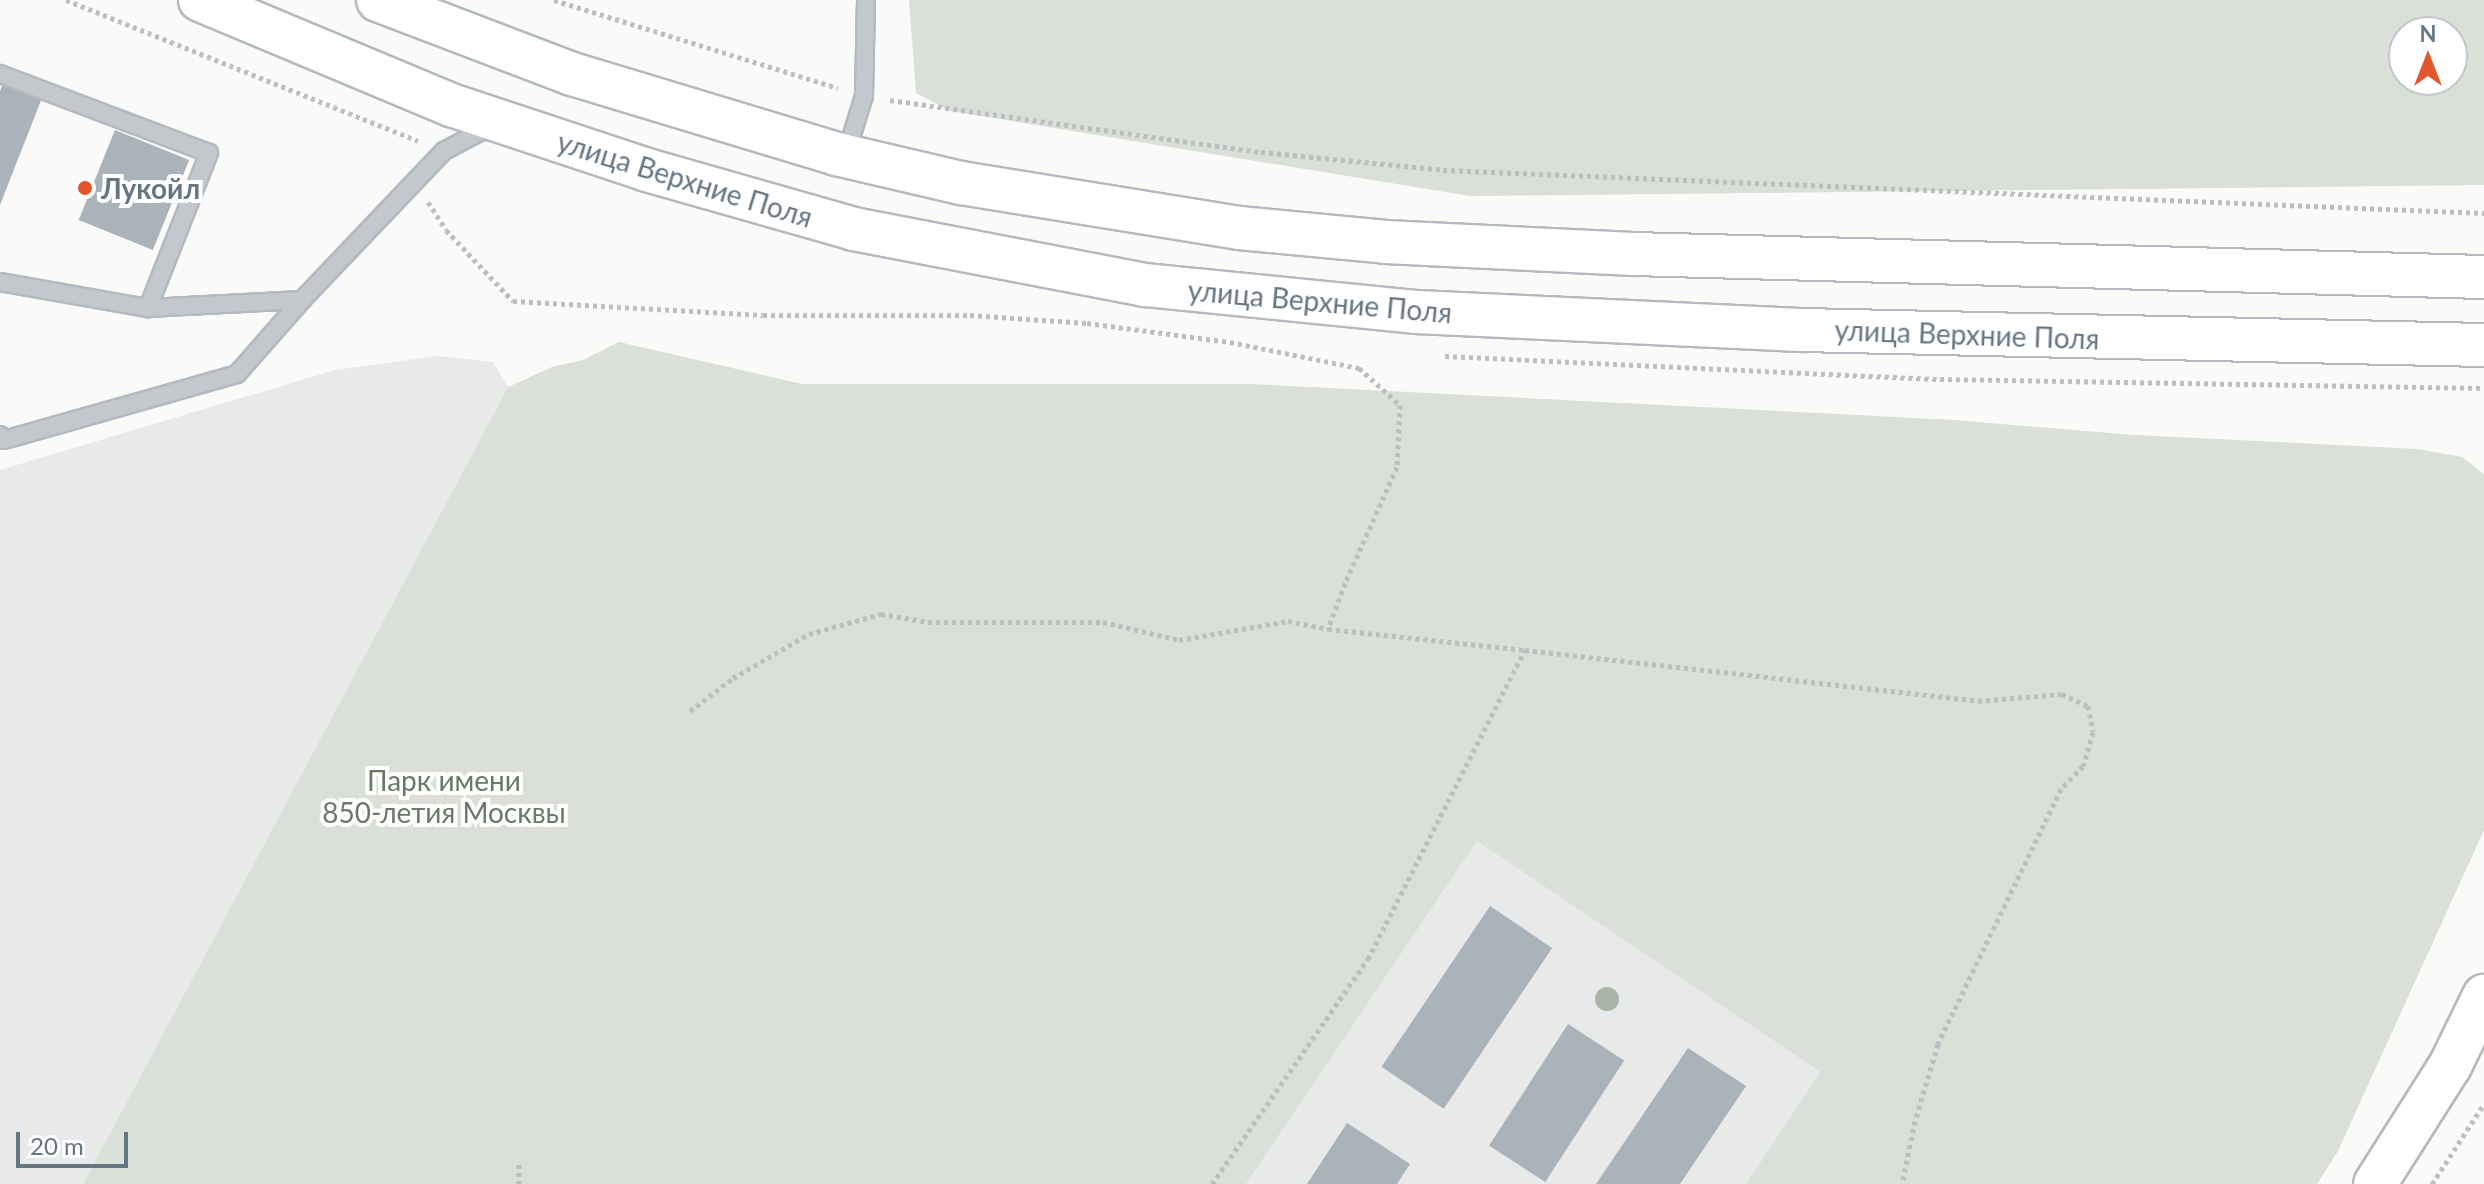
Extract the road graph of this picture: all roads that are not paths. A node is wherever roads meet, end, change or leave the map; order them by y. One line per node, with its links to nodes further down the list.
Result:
1 (200, 0): 5 (main road, улица Верхние Поля)
2 (378, 0): 6 (main road)
3 (866, 0): 6 (lane)
4 (0, 74): 10 (lane)
5 (500, 122): 9 (lane); 11 (main road, улица Верхние Поля)
6 (846, 156): 7 (main road)
7 (2484, 277)
8 (0, 282): 10 (lane)
9 (302, 300): 10 (lane); 12 (lane)
10 (148, 308)
11 (2484, 345)
12 (0, 435)
13 (2484, 996): 14 (main road)
14 (2375, 1184)

